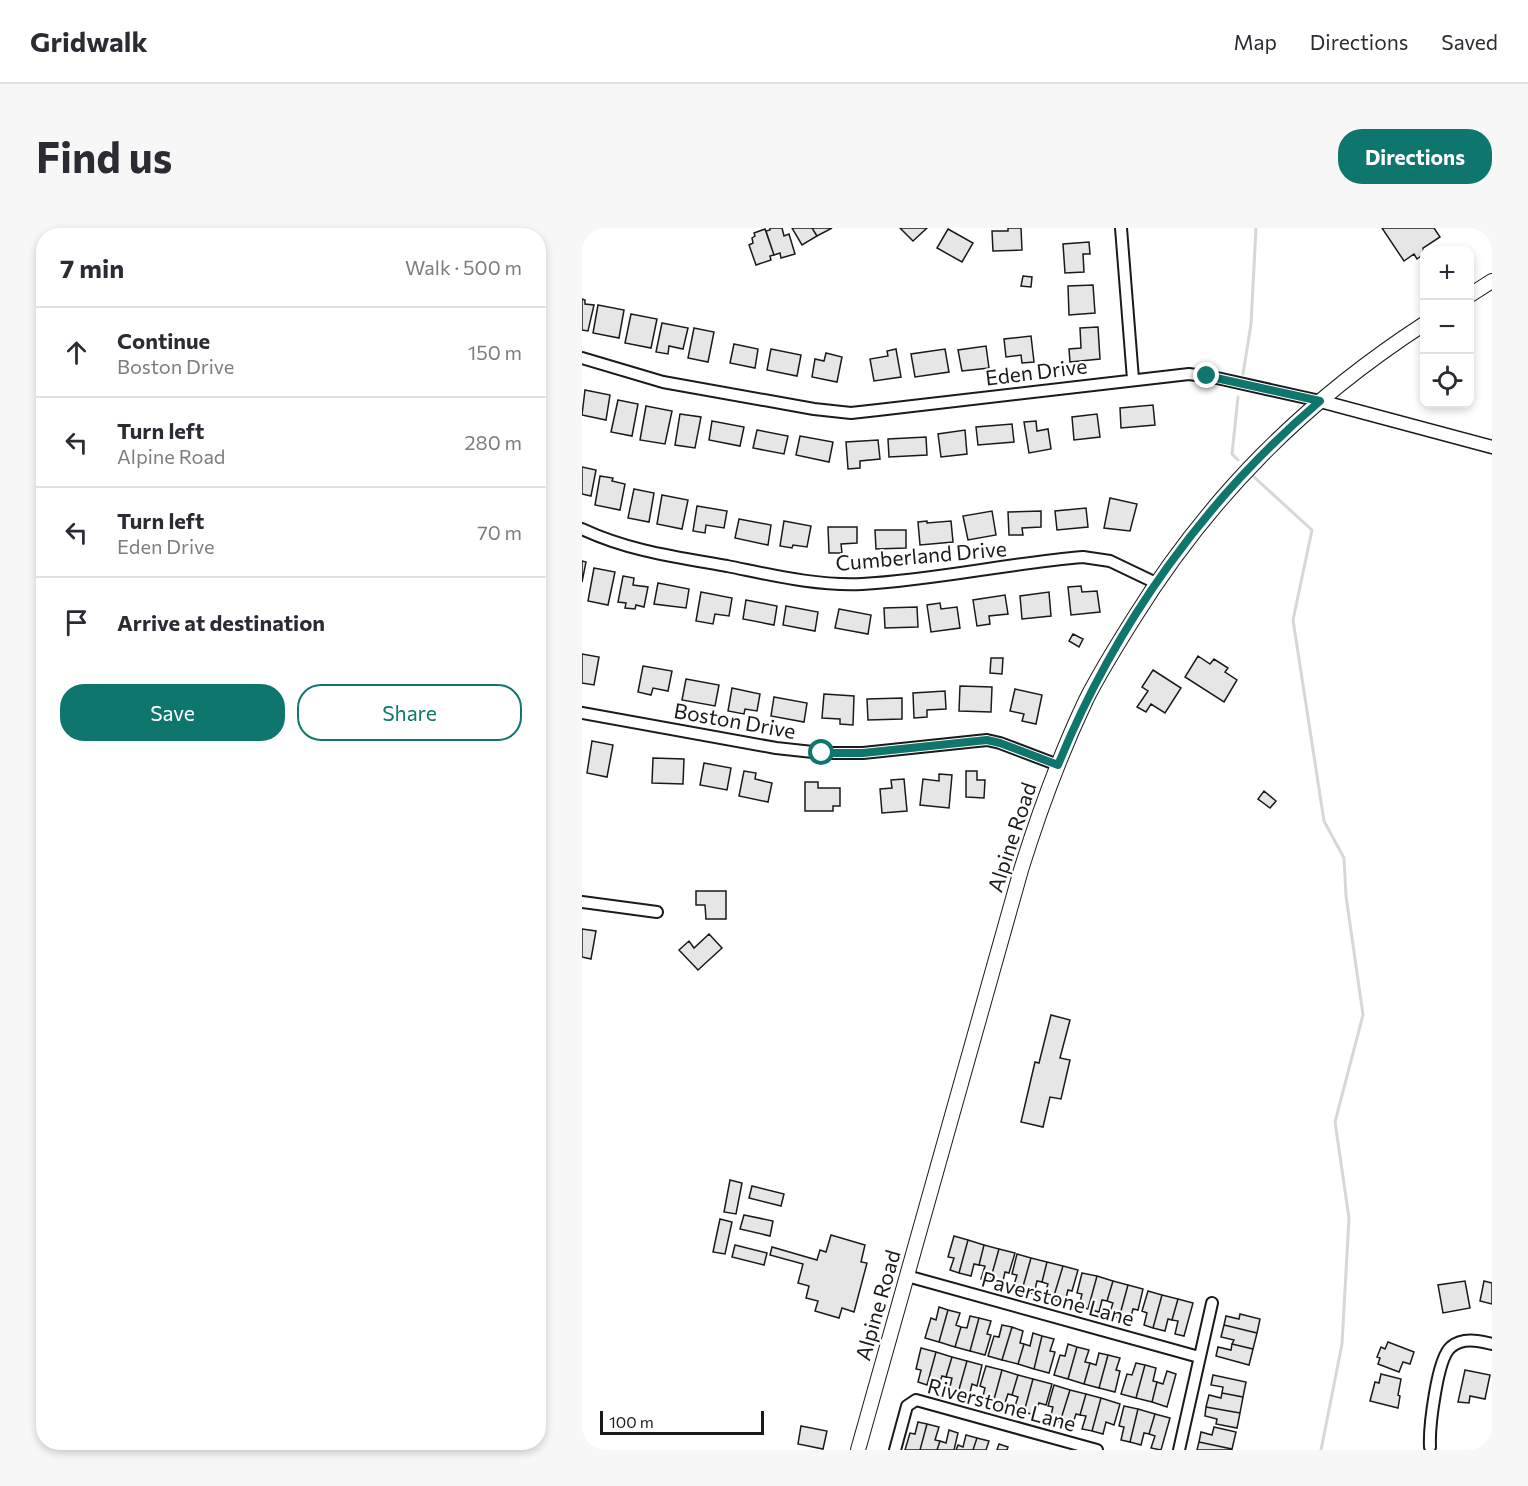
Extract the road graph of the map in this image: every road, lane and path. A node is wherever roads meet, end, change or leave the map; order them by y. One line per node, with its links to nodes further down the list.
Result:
1 (1121, 228): 6 (street)
2 (1492, 282): 3 (main road)
3 (1474, 293)
4 (1420, 327): 7 (main road, Alpine Road)
5 (582, 358): 6 (street, Eden Drive)
6 (1133, 379): 7 (street, Eden Drive)
7 (1320, 401): 8 (street, Eden Drive); 10 (main road, Alpine Road)
8 (1492, 447)
9 (582, 529): 10 (street, Cumberland Drive)
10 (1156, 583): 12 (main road, Alpine Road)
11 (582, 712): 12 (street, Boston Drive)
12 (1058, 765): 15 (main road, Alpine Road)
13 (582, 902): 14 (street)
14 (657, 912)
15 (907, 1276): 18 (street, Paverstone Lane); 20 (main road, Alpine Road)
16 (1212, 1303): 18 (street)
17 (1492, 1344): 19 (street)
18 (1199, 1357): 23 (street)
19 (1430, 1447)
20 (858, 1450)
21 (895, 1450): 22 (street, Riverstone Lane)
22 (1098, 1450)
23 (1179, 1450)

